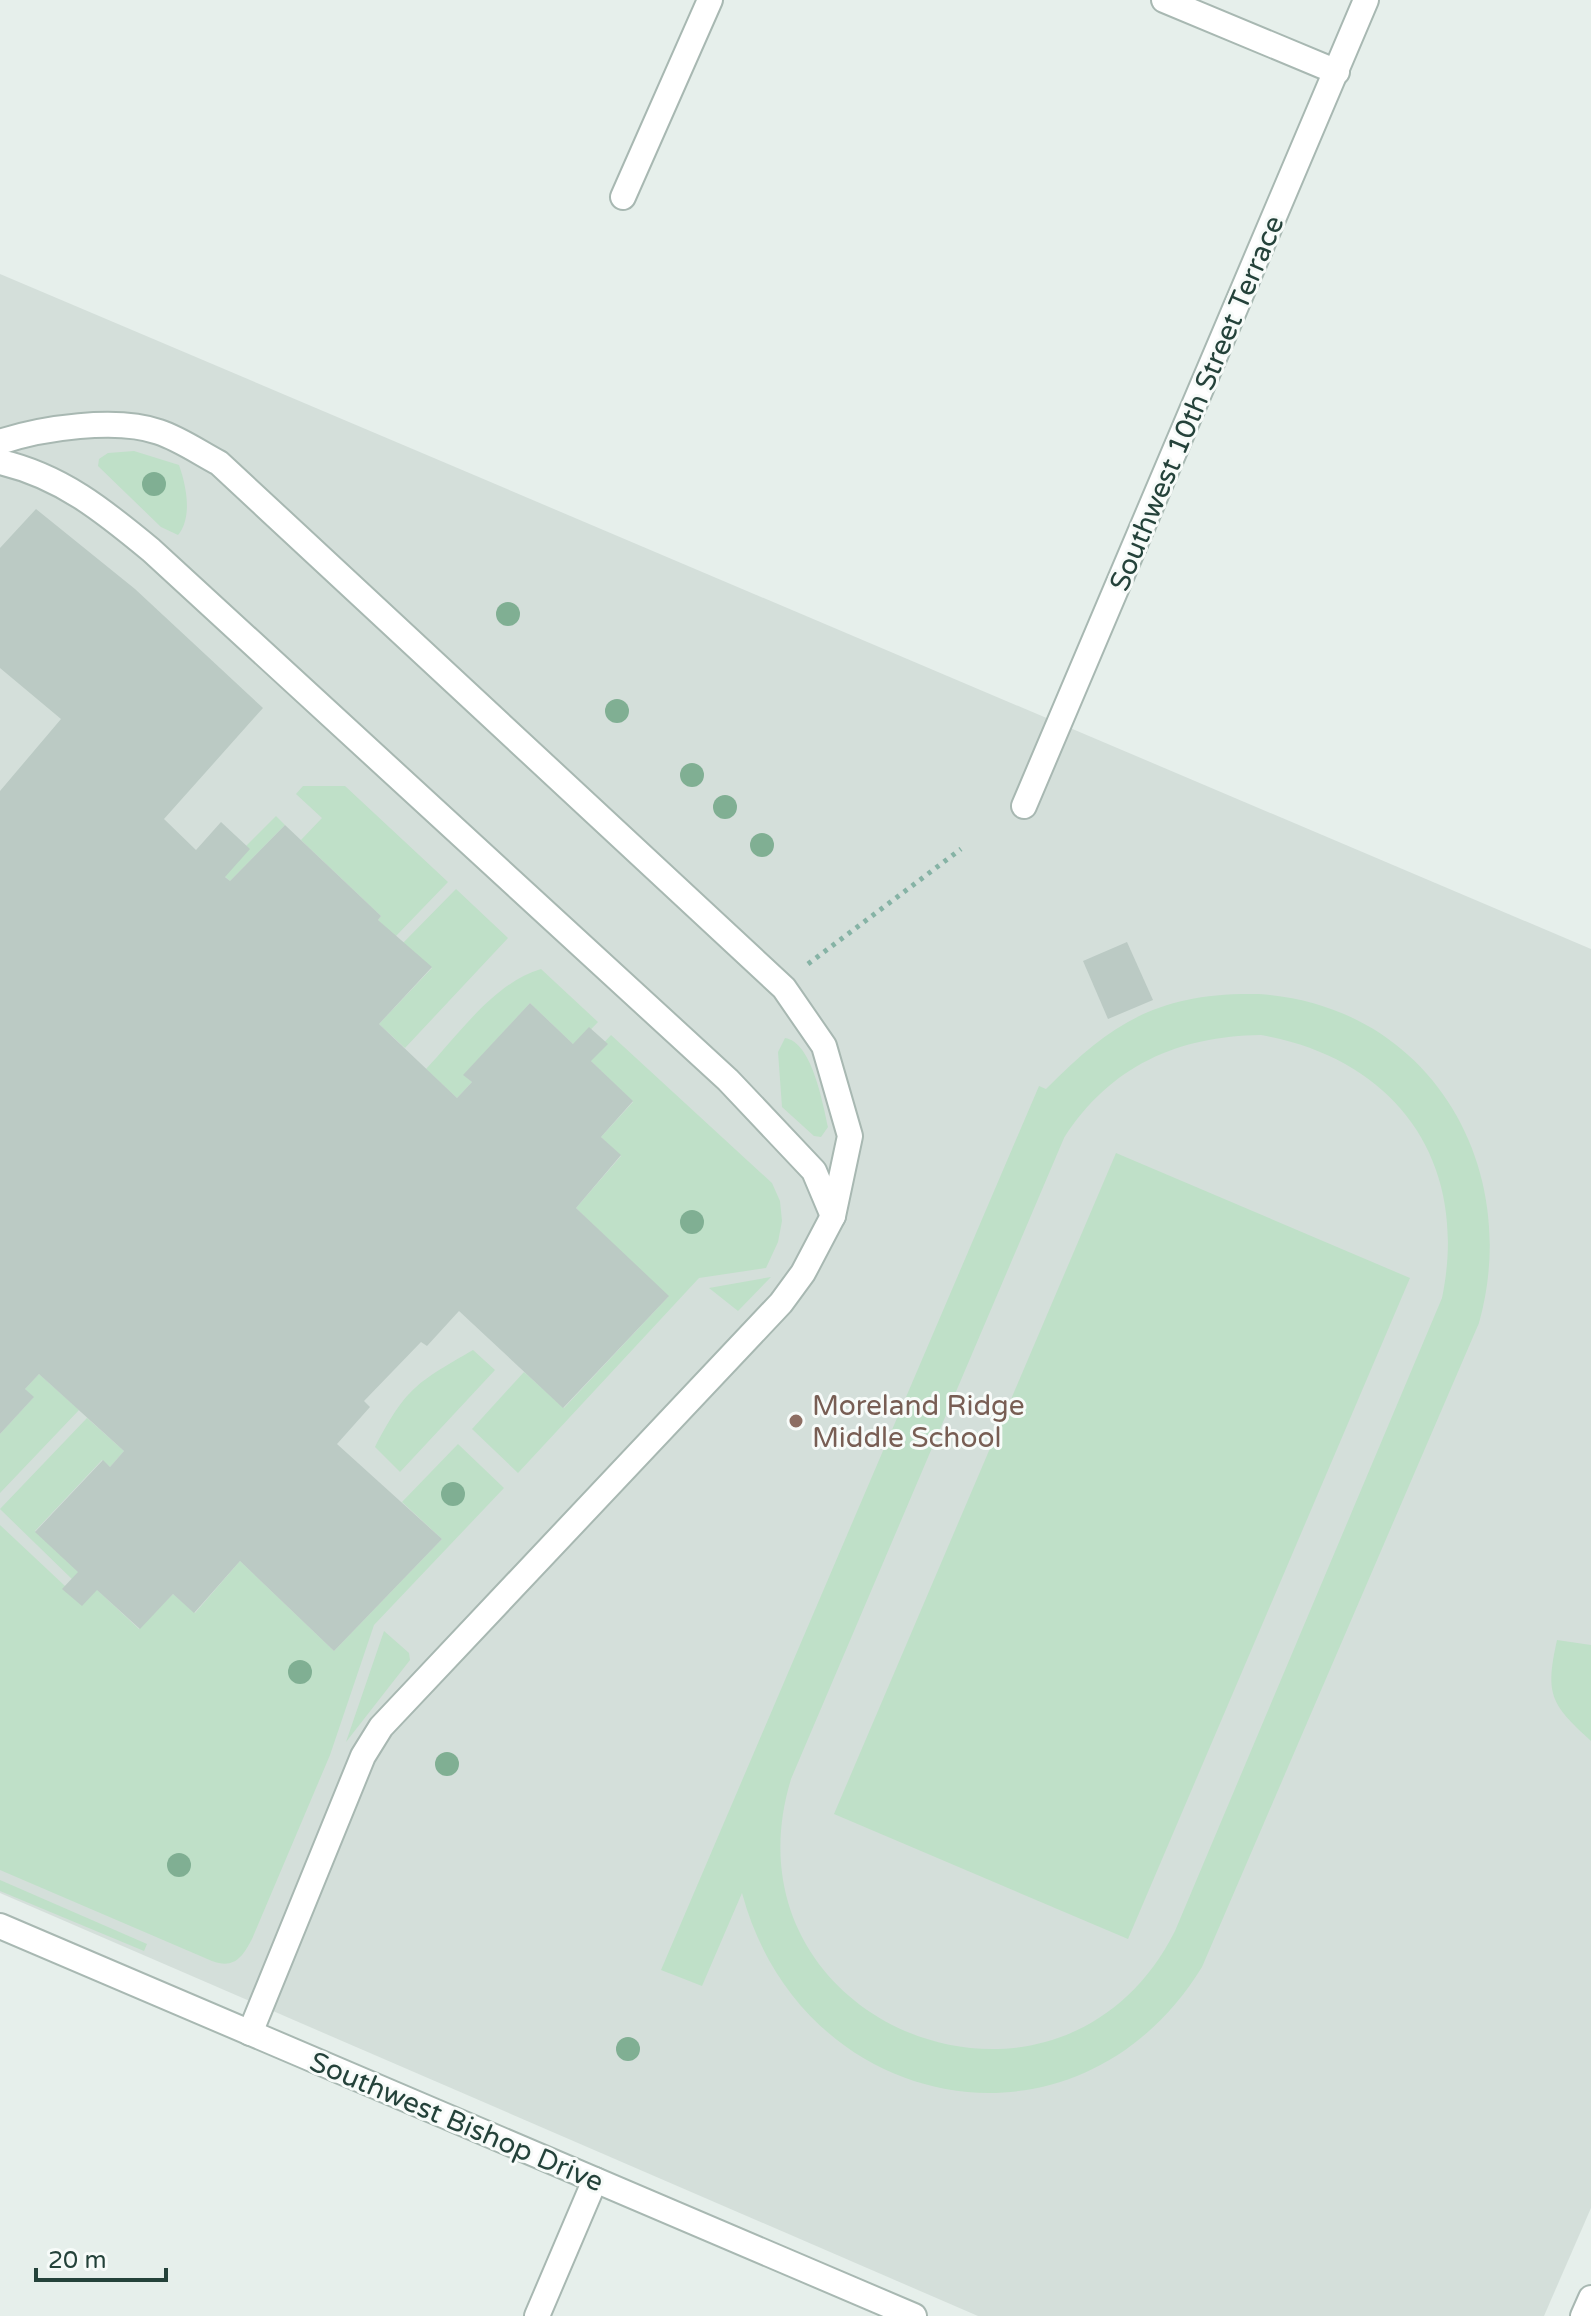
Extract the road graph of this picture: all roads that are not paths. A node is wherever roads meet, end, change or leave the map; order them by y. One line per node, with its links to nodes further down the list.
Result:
1 (710, 0): 5 (street)
2 (1164, 0): 4 (street)
3 (1366, 0): 4 (street, Southwest 10th Street Terrace)
4 (1337, 72): 8 (street, Southwest 10th Street Terrace)
5 (623, 197)
6 (0, 442): 9 (street)
7 (0, 462): 9 (street)
8 (1024, 806)
9 (833, 1216): 11 (street)
10 (0, 1926): 11 (street, Southwest Bishop Drive)
11 (250, 2033): 12 (street, Southwest Bishop Drive)
12 (595, 2180): 14 (street); 15 (street, Southwest Bishop Drive)
13 (1591, 2298): 16 (street)
14 (537, 2316)
15 (914, 2316)
16 (1583, 2316)

